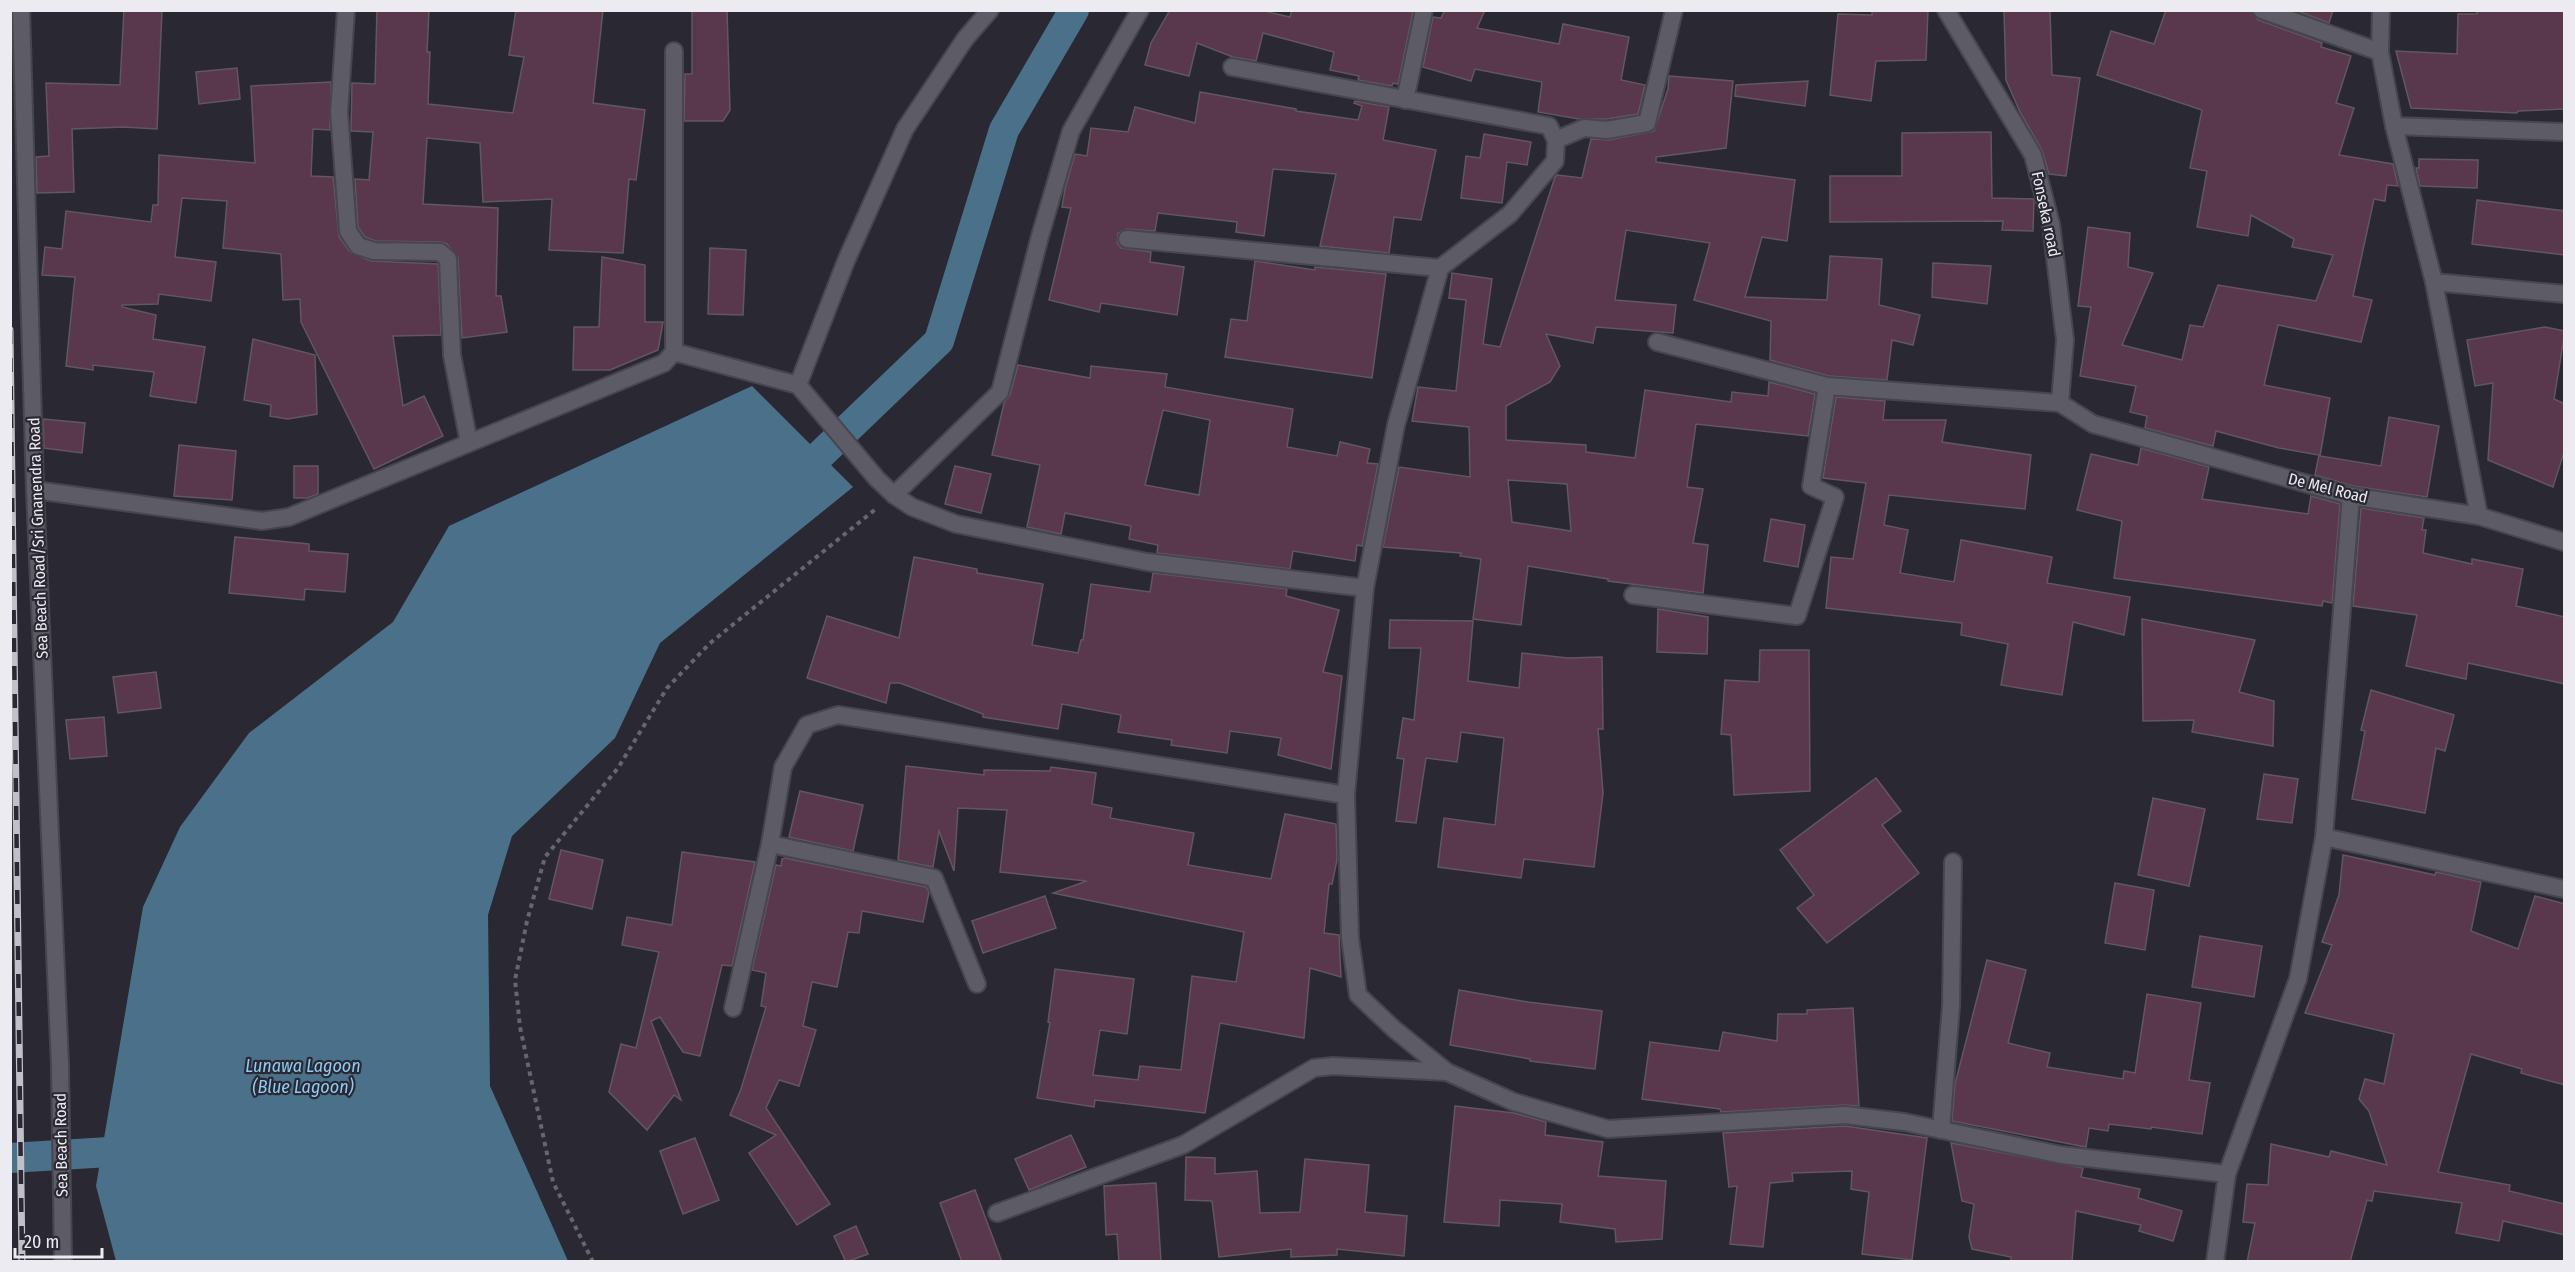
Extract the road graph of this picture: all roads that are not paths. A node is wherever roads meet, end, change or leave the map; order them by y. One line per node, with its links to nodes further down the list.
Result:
1 (21, 10): 27 (street, Sea Beach Road/Sri Gnanendra Road)
2 (346, 10): 26 (street)
3 (990, 10): 24 (street)
4 (1140, 10): 28 (street)
5 (1424, 10): 13 (street)
6 (1674, 10): 16 (street)
7 (1946, 10): 25 (street, Fonseka road)
8 (2262, 10): 11 (street)
9 (2381, 10): 11 (street)
10 (674, 51): 22 (street)
11 (2380, 52): 14 (street)
12 (1232, 67): 13 (street)
13 (1405, 100): 16 (street)
14 (2394, 126): 15 (street); 19 (street)
15 (2565, 132)
16 (1556, 140): 18 (street)
17 (1127, 239): 18 (street)
18 (1440, 268): 32 (street)
19 (2434, 282): 20 (street); 30 (street)
20 (2565, 294)
21 (1657, 342): 23 (street)
22 (674, 352): 24 (street); 26 (street)
23 (1827, 386): 25 (street); 33 (street)
24 (802, 390): 28 (street)
25 (2060, 403): 29 (street, De Mel Road)
26 (469, 443): 27 (street)
27 (35, 490): 41 (street, Sea Beach Road/Sri Gnanendra Road)
28 (894, 495): 32 (street)
29 (2351, 496): 30 (street, De Mel Road); 35 (street)
30 (2479, 516): 31 (street, De Mel Road)
31 (2565, 542)
32 (1365, 588): 34 (street)
33 (1633, 595)
34 (1346, 795): 36 (street); 42 (street)
35 (2324, 837): 38 (street); 44 (street)
36 (770, 844): 39 (street); 40 (street)
37 (1953, 862): 43 (street)
38 (2565, 889)
39 (978, 984)
40 (734, 1008)
41 (60, 1065): 46 (street, Sea Beach Road)
42 (1448, 1071): 43 (street); 45 (street)
43 (1941, 1130): 44 (street)
44 (2227, 1174): 47 (street)
45 (998, 1213)
46 (63, 1262)
47 (2215, 1262)

